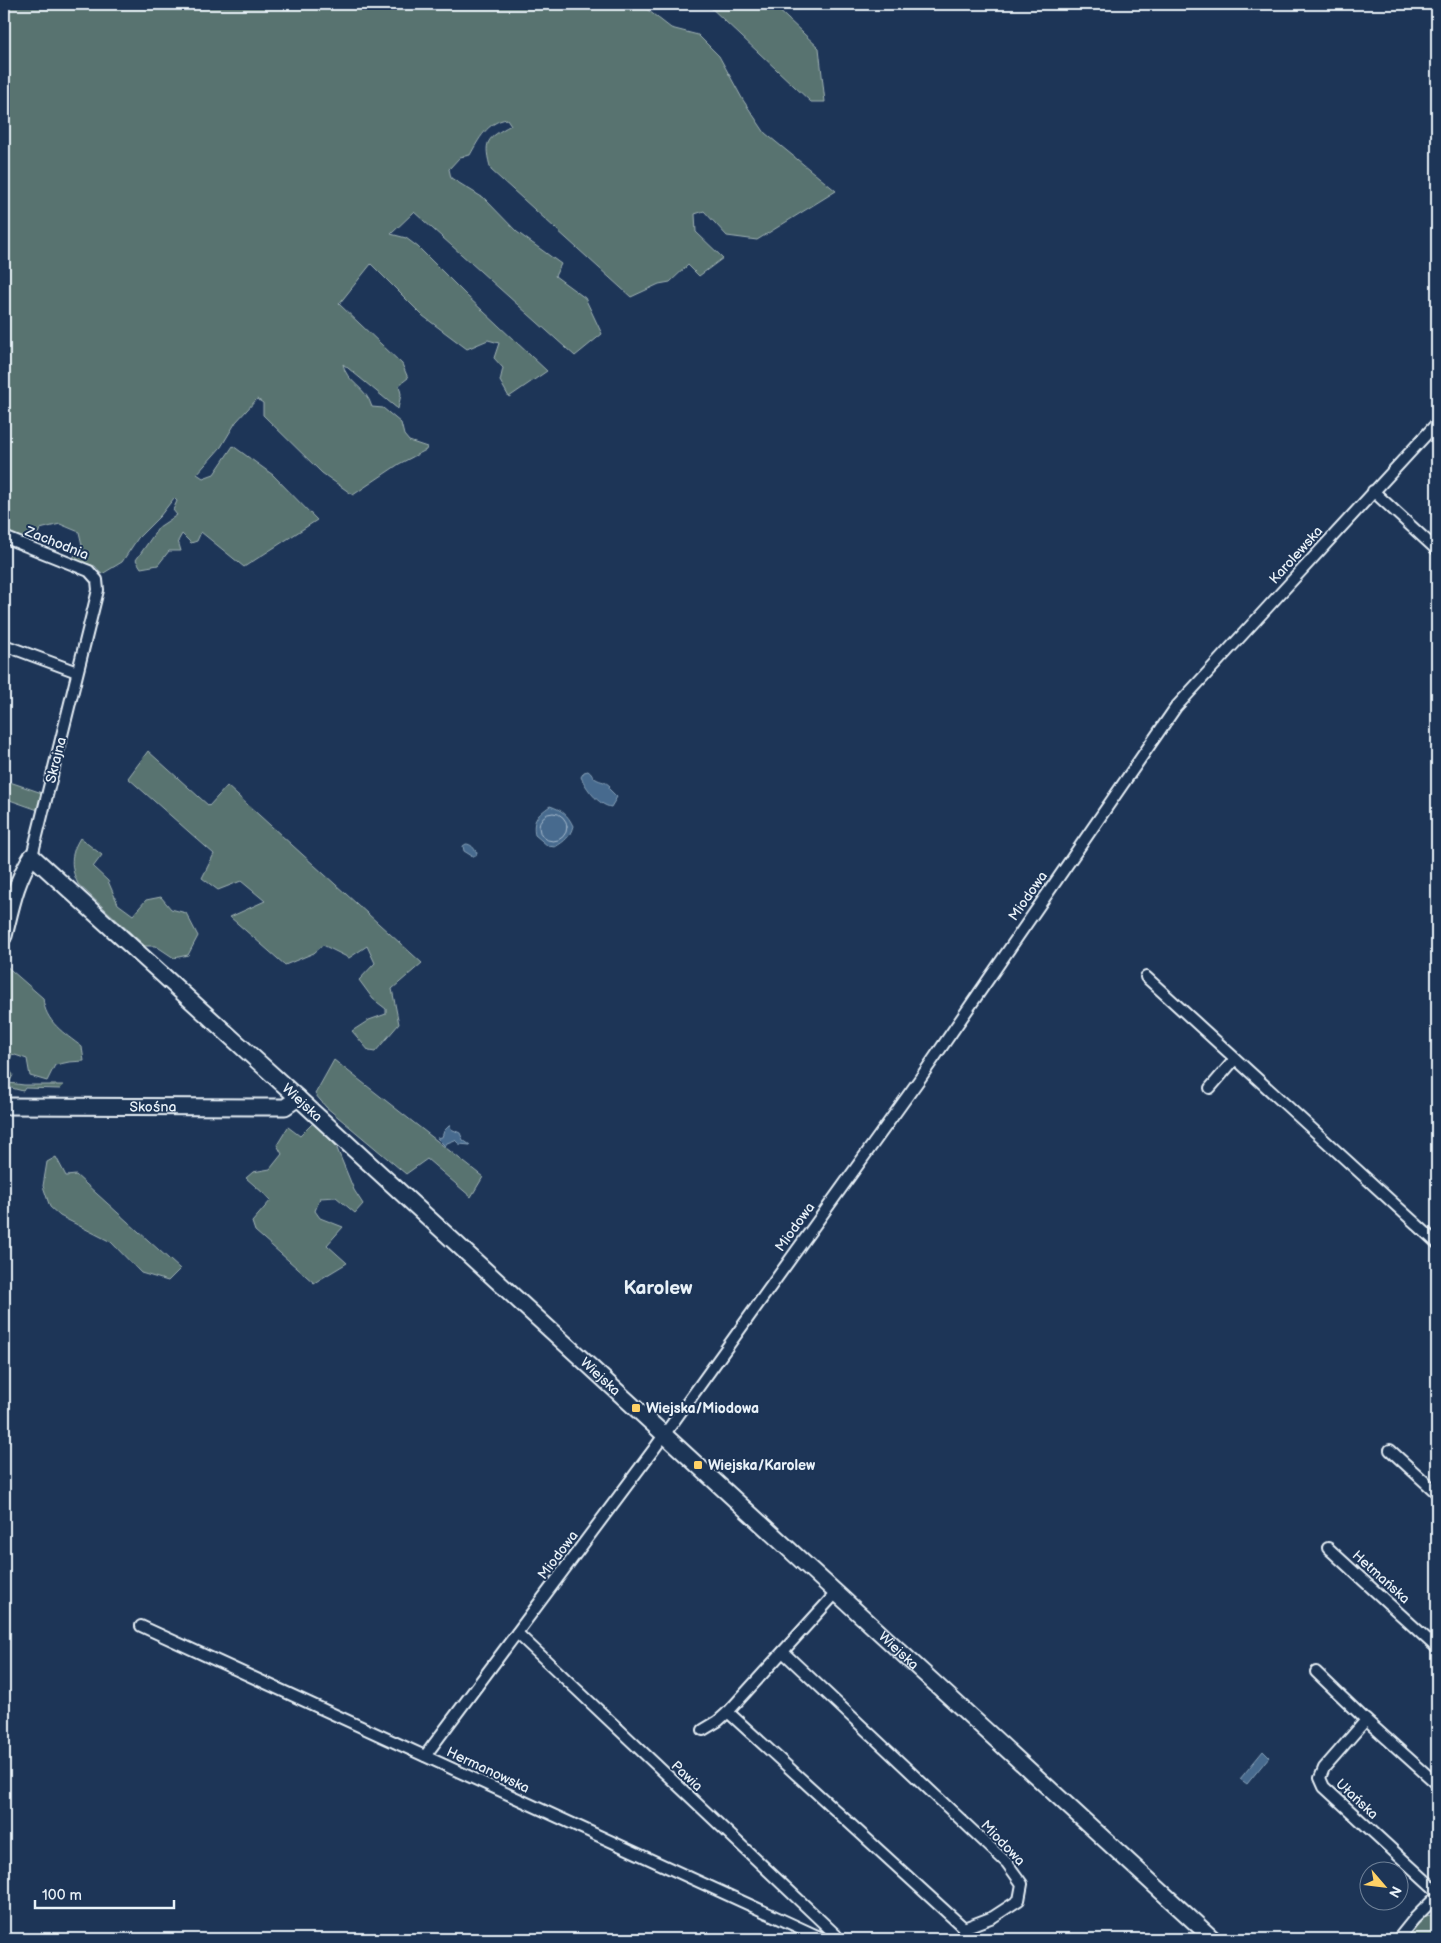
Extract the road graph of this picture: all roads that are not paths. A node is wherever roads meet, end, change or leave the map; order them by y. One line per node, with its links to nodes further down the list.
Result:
1 (1436, 425): 2 (street, Karolewska)
2 (1373, 491): 4 (street); 8 (street, Karolewska)
3 (4, 537): 5 (street, Zachodnia)
4 (1437, 550)
5 (96, 580): 7 (street, Skrajna)
6 (4, 645): 7 (street)
7 (77, 672): 9 (street, Skrajna)
8 (1176, 707): 17 (street, Miodowa)
9 (32, 856): 10 (street, Skrajna); 14 (street, Wiejska)
10 (4, 936)
11 (1146, 977): 12 (street)
12 (1235, 1059): 13 (street); 16 (street)
13 (1210, 1088)
14 (298, 1098): 15 (street, Skośna); 17 (street, Wiejska)
15 (4, 1106)
16 (1437, 1243)
17 (664, 1435): 21 (street, Wiejska); 23 (street, Miodowa)
18 (1390, 1450): 19 (street)
19 (1437, 1493)
20 (1328, 1548): 24 (street, Hetmańska)
21 (836, 1593): 25 (street); 35 (street, Wiejska)
22 (141, 1626): 30 (street, Hermanowska)
23 (517, 1633): 30 (street, Miodowa); 37 (street, Pawia)
24 (1437, 1648)
25 (783, 1652): 27 (street); 34 (street, Miodowa)
26 (1316, 1672): 28 (street)
27 (728, 1712): 29 (street); 34 (street)
28 (1366, 1720): 31 (street); 32 (street, Ułańska)
29 (703, 1730)
30 (425, 1756): 36 (street, Hermanowska)
31 (1437, 1784)
32 (1437, 1891)
33 (1437, 1896): 39 (street)
34 (964, 1928): 38 (street)
35 (1206, 1937)
36 (824, 1939)
37 (835, 1939)
38 (961, 1939)
39 (1398, 1939)

